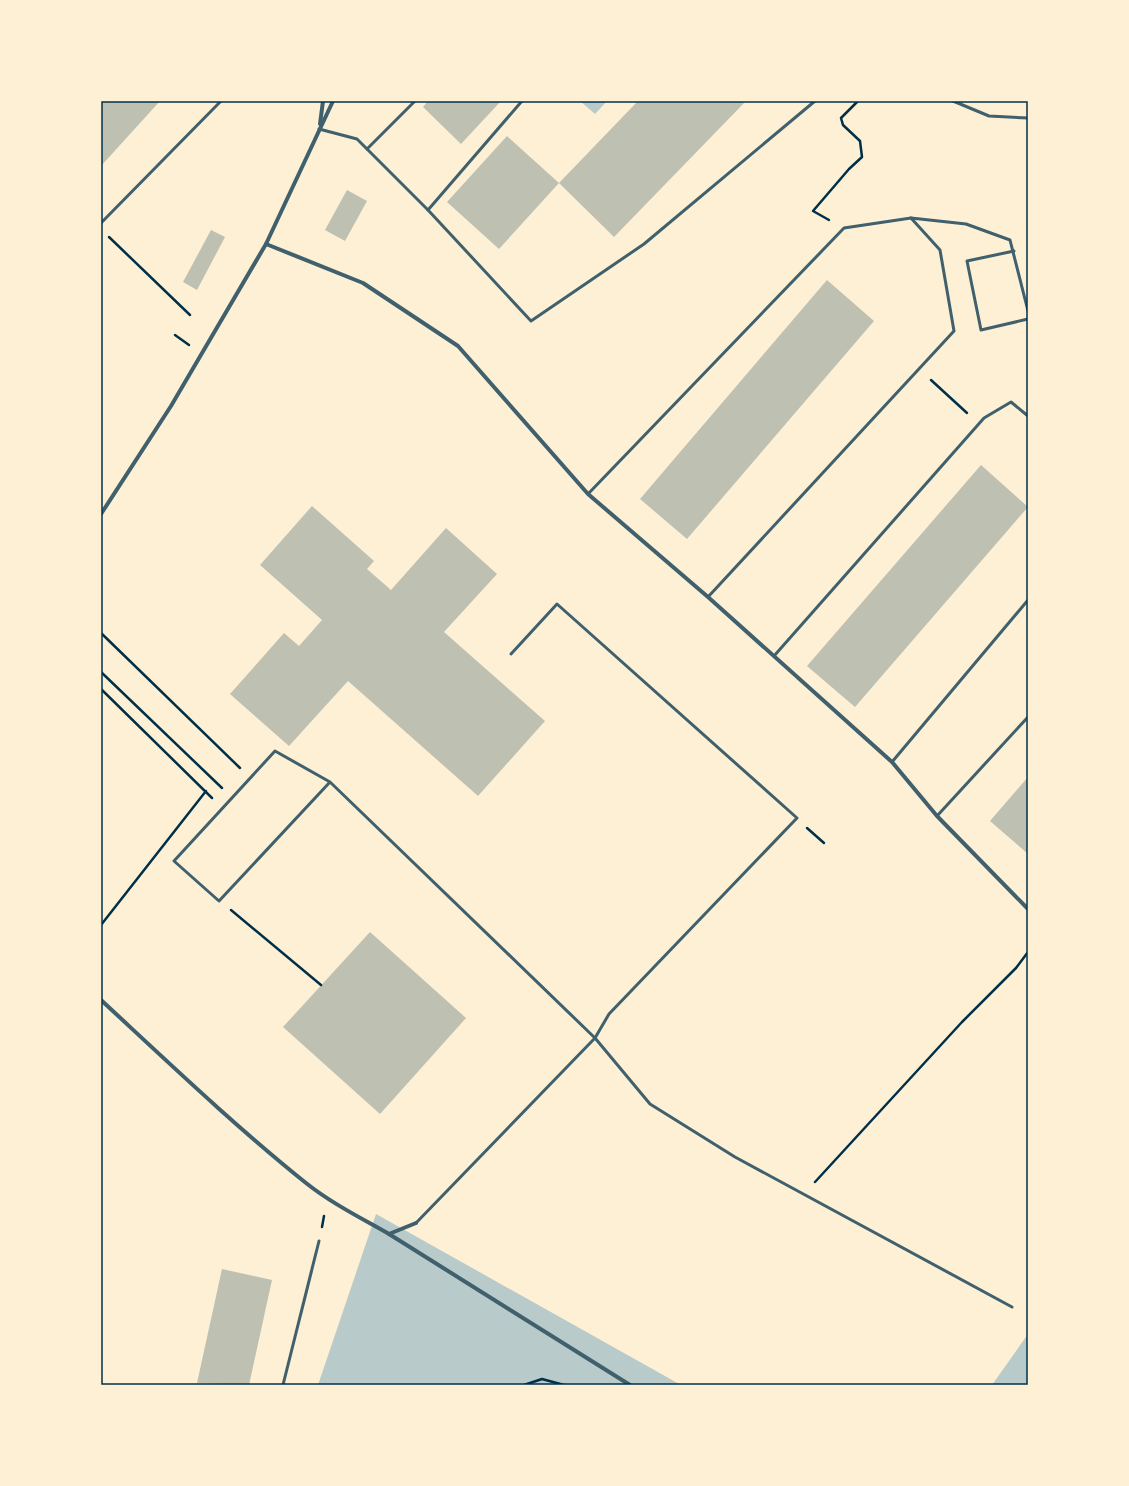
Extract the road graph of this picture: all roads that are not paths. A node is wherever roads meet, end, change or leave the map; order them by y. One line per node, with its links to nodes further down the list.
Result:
1 (221, 101): 13 (lane)
2 (323, 101): 9 (street)
3 (333, 101): 9 (street)
4 (414, 101): 10 (lane)
5 (522, 101): 11 (lane)
6 (815, 101): 11 (lane)
7 (953, 101): 8 (lane)
8 (1028, 118)
9 (319, 129): 10 (lane); 14 (street)
10 (368, 149): 11 (lane)
11 (428, 210)
12 (911, 218): 15 (lane); 19 (lane); 21 (lane)
13 (101, 223)
14 (266, 244): 19 (street); 20 (street)
15 (1014, 251): 16 (lane); 17 (lane)
16 (1028, 311)
17 (1028, 319)
18 (1028, 416): 24 (lane)
19 (588, 494): 21 (street)
20 (101, 514)
21 (708, 597): 24 (street)
22 (1028, 600): 26 (lane)
23 (511, 654): 31 (lane)
24 (774, 656): 26 (street)
25 (1028, 717): 28 (lane)
26 (892, 762): 28 (street)
27 (330, 782): 27 (lane); 31 (lane)
28 (937, 816): 29 (street)
29 (1028, 909)
30 (101, 1000): 33 (street)
31 (595, 1038): 32 (lane); 35 (lane)
32 (416, 1223): 33 (street)
33 (389, 1234): 37 (street)
34 (320, 1241): 36 (lane)
35 (1012, 1307)
36 (283, 1385)
37 (630, 1385)

